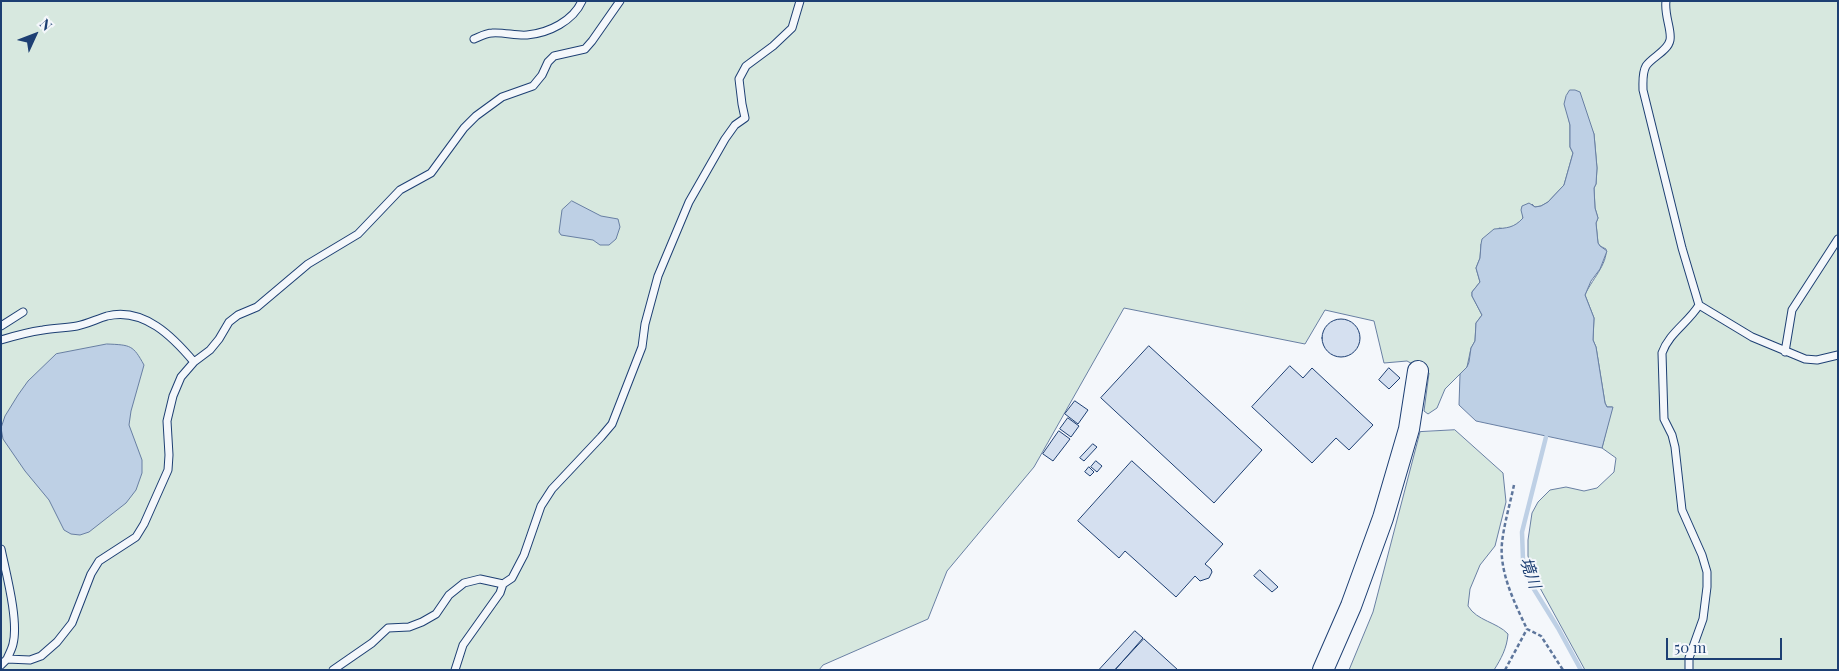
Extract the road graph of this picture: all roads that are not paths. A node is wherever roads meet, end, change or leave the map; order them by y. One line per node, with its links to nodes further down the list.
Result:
1 (582, 1): 5 (lane)
2 (620, 1): 13 (lane)
3 (800, 1): 16 (lane)
4 (1666, 1): 7 (lane)
5 (474, 39)
6 (1838, 239): 11 (lane)
7 (1699, 305): 11 (lane); 22 (lane)
8 (22, 312): 9 (lane)
9 (1, 326)
10 (1, 340): 13 (lane)
11 (1785, 352): 12 (lane)
12 (1838, 355)
13 (194, 362): 17 (lane)
14 (1418, 371): 21 (street)
15 (1, 549): 17 (lane)
16 (503, 584): 19 (lane); 20 (lane)
17 (7, 659): 18 (lane)
18 (1, 665)
19 (333, 670)
20 (455, 670)
21 (1323, 670)
22 (1689, 670)

